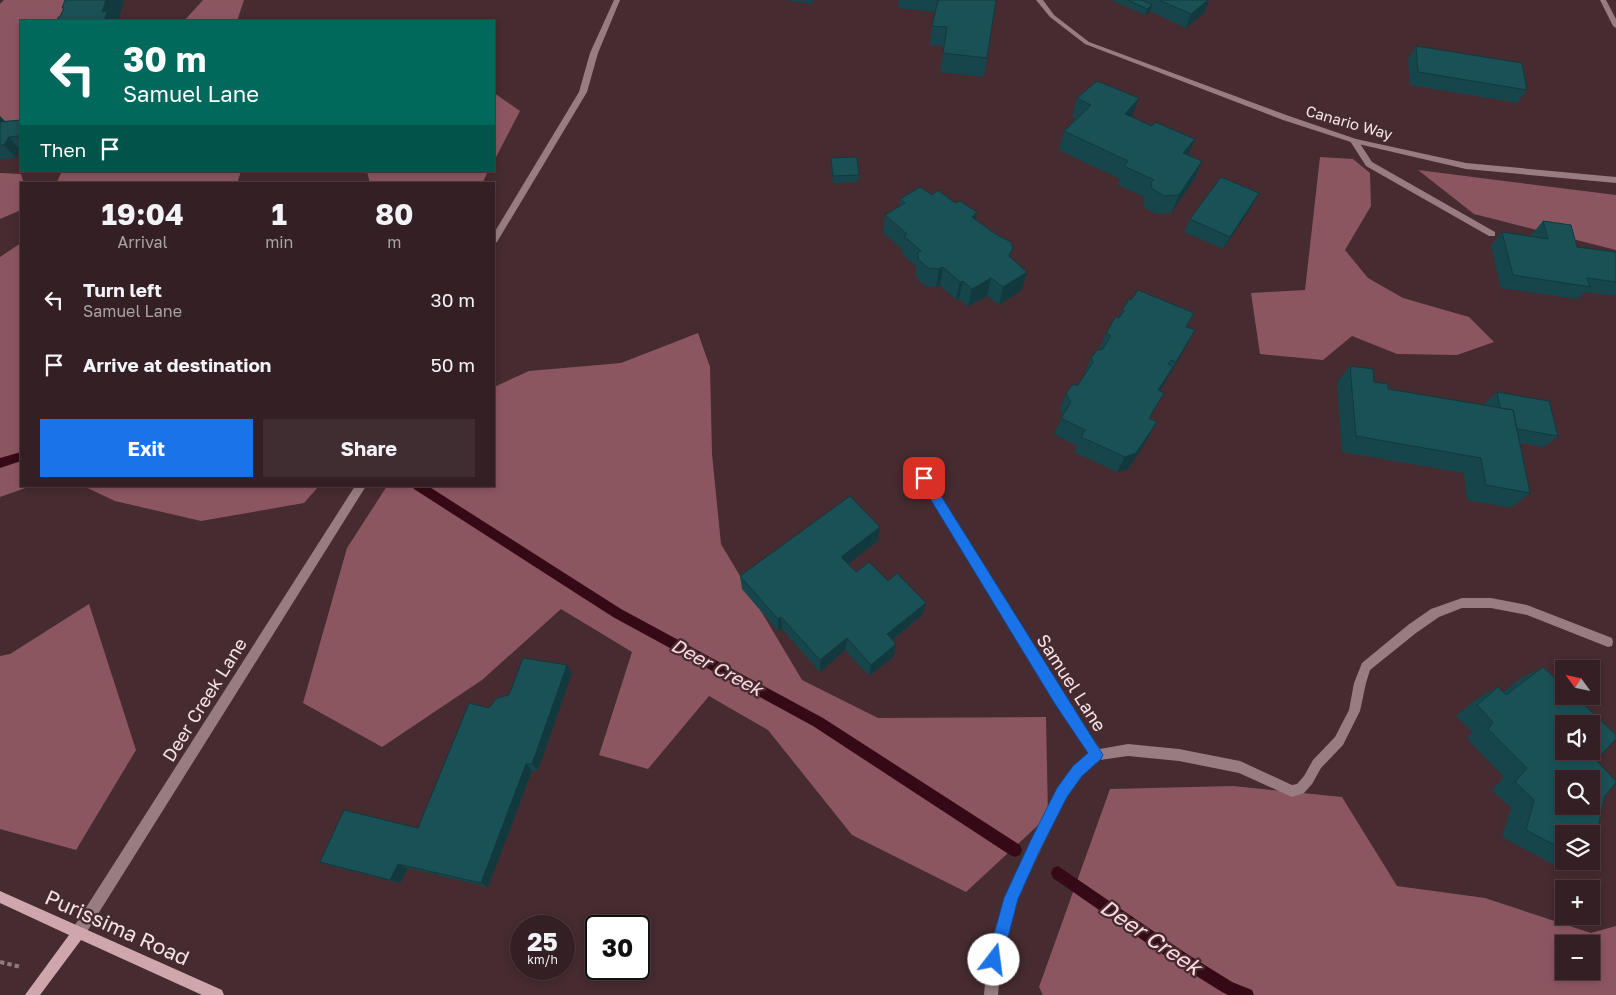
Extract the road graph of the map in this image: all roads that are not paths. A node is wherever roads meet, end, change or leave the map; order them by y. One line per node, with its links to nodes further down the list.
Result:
1 (617, 0): 8 (street)
2 (1039, 0): 5 (street, Canario Way)
3 (1603, 0): 4 (street)
4 (1616, 26)
5 (1354, 141): 6 (street, Canario Way); 7 (street)
6 (1616, 180)
7 (1492, 234)
8 (495, 238)
9 (924, 478): 12 (street, Samuel Lane)
10 (360, 487): 14 (street, Deer Creek Lane)
11 (1608, 642): 12 (street)
12 (1097, 755): 17 (street, Samuel Lane)
13 (0, 897): 14 (street, Purissima Road)
14 (78, 933): 15 (street); 16 (street, Purissima Road)
15 (32, 995)
16 (217, 995)
17 (991, 995)

